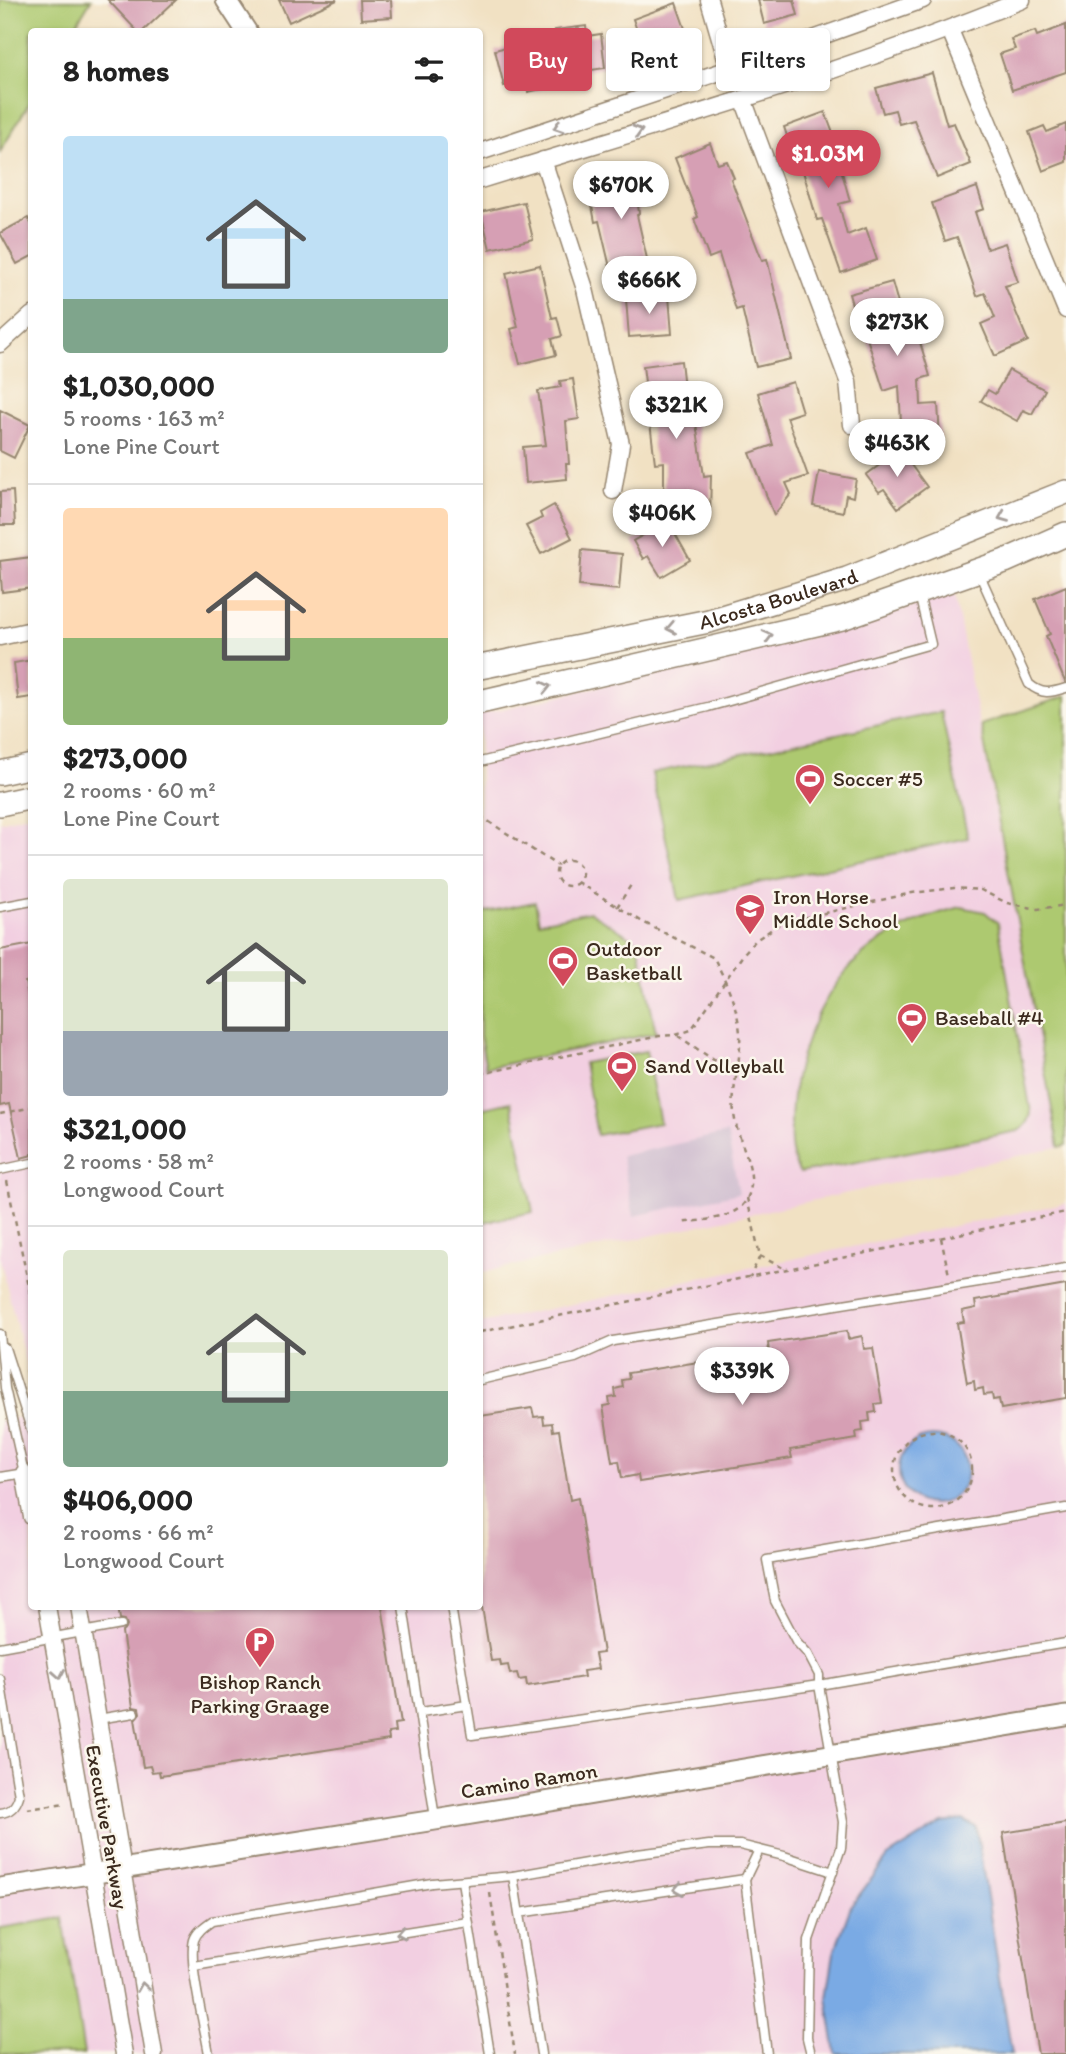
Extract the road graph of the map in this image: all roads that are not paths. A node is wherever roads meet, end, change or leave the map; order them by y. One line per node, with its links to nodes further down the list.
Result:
1 (226, 0): 5 (street)
2 (709, 0): 6 (street)
3 (923, 0): 8 (street)
4 (1023, 0): 7 (street)
5 (244, 28)
6 (717, 28)
7 (950, 30): 10 (street); 14 (street)
8 (830, 33)
9 (716, 73): 11 (street, one-way to 11)
10 (743, 99): 12 (street, one-way to 10); 17 (street)
11 (483, 151)
12 (543, 160): 13 (street); 18 (street)
13 (483, 179)
14 (1066, 310)
15 (28, 319): 16 (street)
16 (0, 344)
17 (852, 425)
18 (613, 491)
19 (1066, 492): 25 (main road, Alcosta Boulevard, one-way to 25)
20 (1066, 534): 21 (main road, Alcosta Boulevard)
21 (978, 571): 22 (main road, Alcosta Boulevard); 26 (lane)
22 (918, 591): 27 (main road, Alcosta Boulevard, one-way to 22); 28 (lane)
23 (28, 630): 24 (street)
24 (0, 636)
25 (483, 666)
26 (1066, 688)
27 (483, 701)
28 (483, 761)
29 (28, 767): 30 (main road)
30 (0, 773)
31 (28, 798): 32 (main road)
32 (0, 804)
33 (28, 902): 34 (lane)
34 (0, 907)
35 (28, 1164): 36 (lane)
36 (2, 1169)
37 (1066, 1268): 39 (lane)
38 (0, 1334): 40 (lane); 41 (lane)
39 (483, 1379)
40 (28, 1420)
41 (28, 1472): 42 (lane)
42 (0, 1477)
43 (1066, 1508): 54 (lane)
44 (48, 1610): 50 (street, Executive Parkway)
45 (80, 1610): 49 (street, Executive Parkway)
46 (404, 1610): 56 (lane)
47 (452, 1610): 55 (lane)
48 (121, 1625): 49 (lane)
49 (83, 1631): 50 (lane); 59 (street, Executive Parkway)
50 (52, 1637): 52 (lane); 66 (street, Executive Parkway, one-way to 66)
51 (1066, 1643): 54 (lane)
52 (0, 1647)
53 (0, 1679): 61 (lane)
54 (819, 1685): 55 (lane); 60 (lane)
55 (467, 1705): 56 (lane)
56 (421, 1712): 62 (lane)
57 (134, 1713): 59 (lane)
58 (1066, 1716): 60 (street, Camino Ramon)
59 (98, 1719): 64 (street, Executive Parkway)
60 (831, 1754): 62 (street, Camino Ramon); 65 (lane)
61 (4, 1813)
62 (435, 1820): 64 (street, Camino Ramon)
63 (759, 1850): 65 (lane); 67 (lane); 68 (lane)
64 (123, 1868): 66 (street, Camino Ramon); 75 (street, Executive Parkway, one-way to 64)
65 (833, 1872): 80 (lane)
66 (94, 1874): 70 (street, Camino Ramon); 74 (street, Executive Parkway)
67 (513, 1876): 69 (lane); 71 (lane)
68 (746, 1879): 71 (lane, one-way to 71); 79 (lane)
69 (462, 1881): 72 (lane); 73 (lane)
70 (0, 1888)
71 (519, 1913): 78 (lane)
72 (468, 1922): 73 (lane, one-way to 73); 77 (lane)
73 (194, 1966): 76 (lane)
74 (124, 2054)
75 (154, 2054)
76 (209, 2054)
77 (490, 2054)
78 (541, 2054)
79 (766, 2054)
80 (811, 2054)

